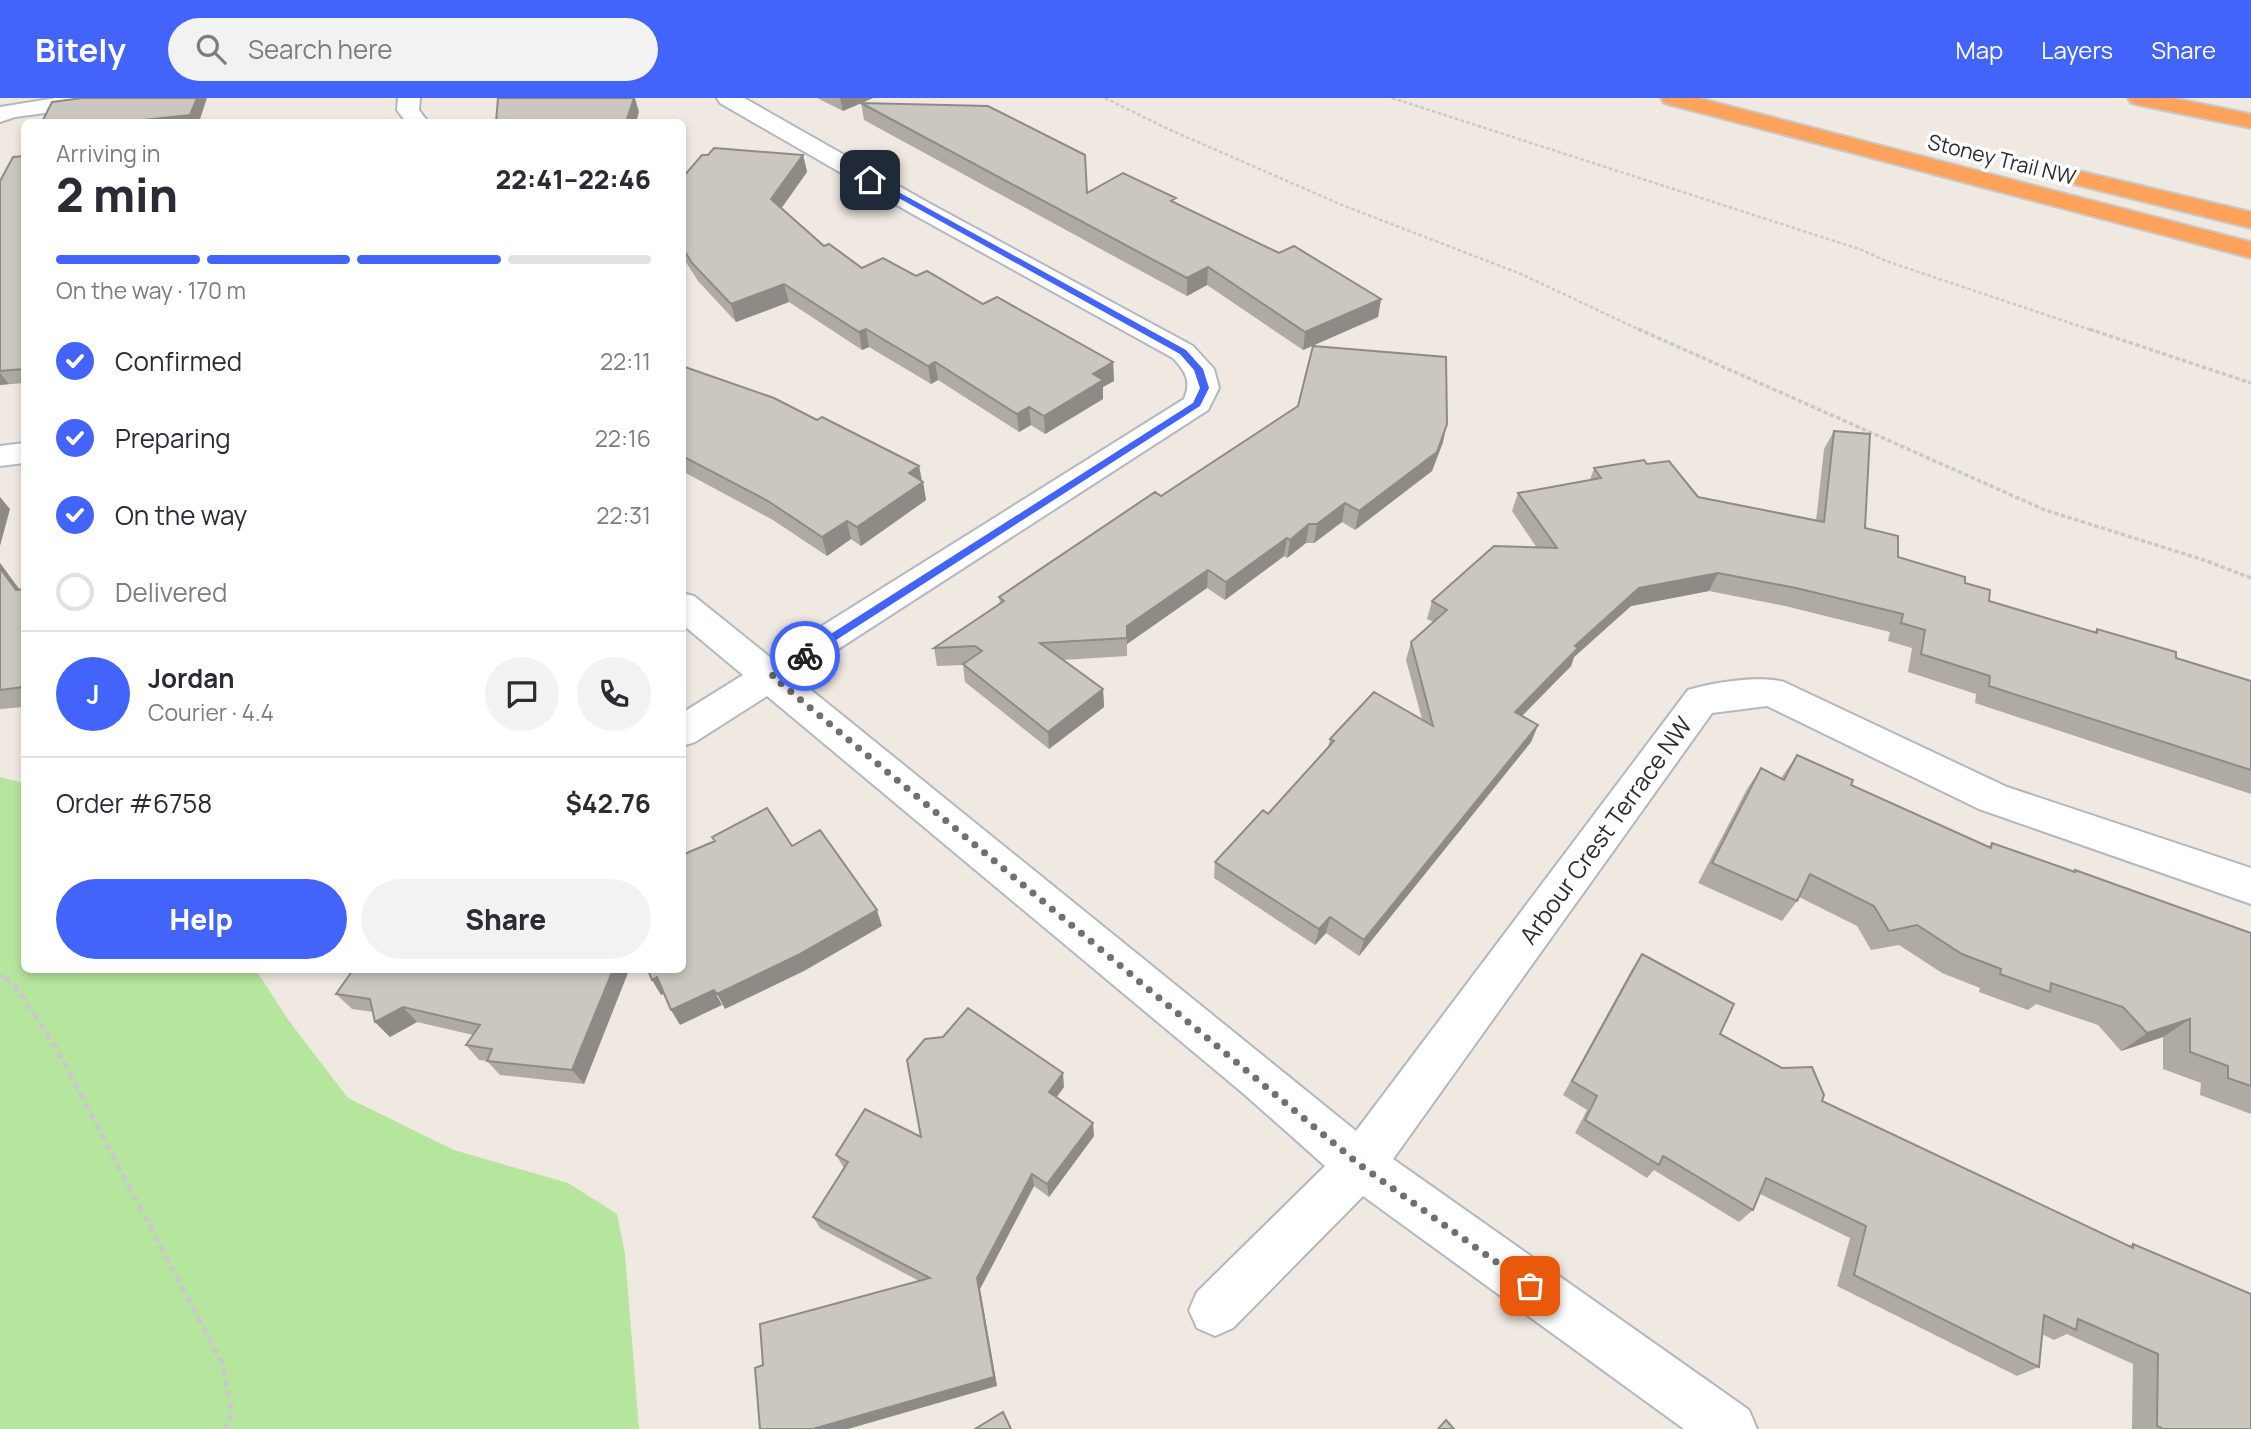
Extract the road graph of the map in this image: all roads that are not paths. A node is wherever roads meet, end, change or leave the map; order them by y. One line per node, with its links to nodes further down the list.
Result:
1 (106, 98): 7 (street)
2 (409, 98): 8 (street)
3 (729, 98): 17 (street)
4 (1672, 98): 13 (highway)
5 (1753, 98): 10 (highway, Stoney Trail NW)
6 (2139, 98): 9 (highway)
7 (0, 115)
8 (415, 119)
9 (2251, 121)
10 (1903, 135)
11 (2024, 164): 12 (highway, Stoney Trail NW)
12 (2251, 220)
13 (2251, 250)
14 (21, 453): 15 (street)
15 (0, 456)
16 (686, 608): 17 (street)
17 (772, 676): 18 (street); 20 (street)
18 (686, 730)
19 (2251, 886): 20 (street, Arbour Crest Terrace NW)
20 (1360, 1165): 21 (street, Arbour Crest Terrace NW); 22 (street)
21 (1215, 1310)
22 (1730, 1429)

